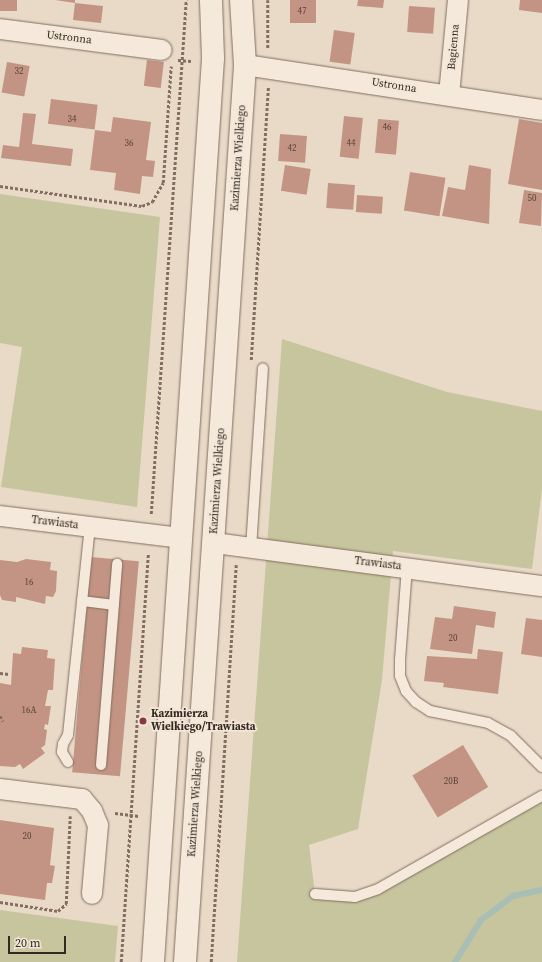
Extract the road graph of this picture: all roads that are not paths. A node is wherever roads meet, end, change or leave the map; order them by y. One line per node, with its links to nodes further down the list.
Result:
1 (211, 0): 12 (main road)
2 (242, 0): 6 (main road, Kazimierza Wielkiego)
3 (458, 0): 7 (street, Bagienna)
4 (0, 29): 5 (street, Ustronna)
5 (162, 50)
6 (245, 65): 7 (street, Ustronna); 13 (main road, Kazimierza Wielkiego)
7 (449, 95): 8 (street, Ustronna)
8 (542, 110)
9 (263, 368): 14 (lane)
10 (0, 516): 11 (street, Trawiasta)
11 (90, 527): 12 (street, Trawiasta); 18 (lane)
12 (181, 538): 23 (main road)
13 (214, 542): 14 (street, Trawiasta); 24 (main road, Kazimierza Wielkiego)
14 (251, 548): 16 (street, Trawiasta)
15 (117, 564): 19 (lane)
16 (407, 567): 17 (street, Trawiasta); 22 (lane)
17 (542, 586)
18 (82, 601): 19 (lane); 20 (lane)
19 (114, 605): 21 (lane)
20 (68, 762)
21 (101, 766)
22 (542, 767)
23 (165, 783): 24 (main road); 29 (main road)
24 (197, 786): 30 (main road, Kazimierza Wielkiego)
25 (0, 789): 27 (street)
26 (542, 796): 28 (lane)
27 (92, 894)
28 (315, 894)
29 (153, 962)
30 (185, 962)

